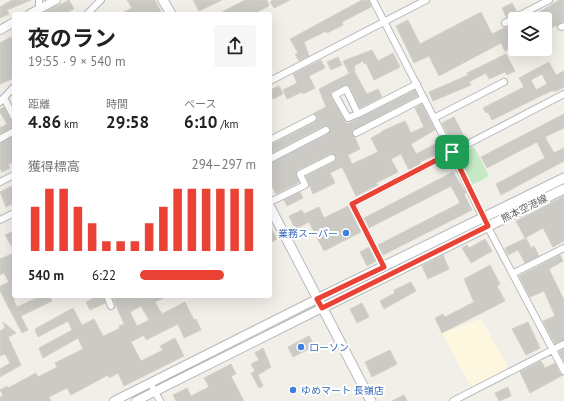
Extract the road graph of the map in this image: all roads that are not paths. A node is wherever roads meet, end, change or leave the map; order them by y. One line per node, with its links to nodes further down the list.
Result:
1 (39, 0): 8 (street)
2 (56, 0): 8 (street)
3 (101, 0): 10 (street)
4 (163, 0): 11 (main road)
5 (373, 0): 12 (street)
6 (426, 0): 12 (street)
7 (549, 0): 14 (street)
8 (39, 9): 9 (street)
9 (34, 12)
10 (89, 12)
11 (170, 12)
12 (384, 22): 16 (street); 18 (street)
13 (12, 23): 15 (street)
14 (505, 23)
15 (0, 30)
16 (272, 80)
17 (504, 82): 26 (street)
18 (417, 84): 21 (street); 24 (street)
19 (12, 89): 22 (street)
20 (564, 94): 32 (street)
21 (424, 98): 26 (street); 29 (street)
22 (2, 100): 23 (street)
23 (12, 114)
24 (358, 114): 24 (street)
25 (313, 118): 31 (street)
26 (434, 118): 32 (street)
27 (326, 130): 33 (street)
28 (12, 132): 30 (street)
29 (356, 133)
30 (0, 139)
31 (272, 139)
32 (452, 152): 43 (street); 45 (street)
33 (272, 158)
34 (332, 158): 39 (street)
35 (12, 176): 37 (street)
36 (564, 178): 43 (main road, 熊本空港線)
37 (0, 182)
38 (564, 189): 43 (main road, 熊本空港線)
39 (272, 201)
40 (272, 211): 48 (main road)
41 (12, 214): 42 (street)
42 (0, 220)
43 (486, 222): 45 (main road, 熊本空港線); 46 (street); 50 (main road, 熊本空港線)
44 (564, 248): 46 (street)
45 (384, 267): 48 (main road, 熊本空港線)
46 (514, 273): 52 (street)
47 (108, 298): 49 (street)
48 (317, 299): 50 (main road); 54 (street)
49 (112, 306)
50 (322, 308): 55 (street); 59 (main road)
51 (564, 344): 52 (street)
52 (553, 350): 53 (street); 60 (street)
53 (564, 371)
54 (150, 383): 55 (street); 56 (street)
55 (155, 392): 57 (street); 58 (street)
56 (114, 401)
57 (136, 401)
58 (160, 401)
59 (371, 401)
60 (453, 401)

